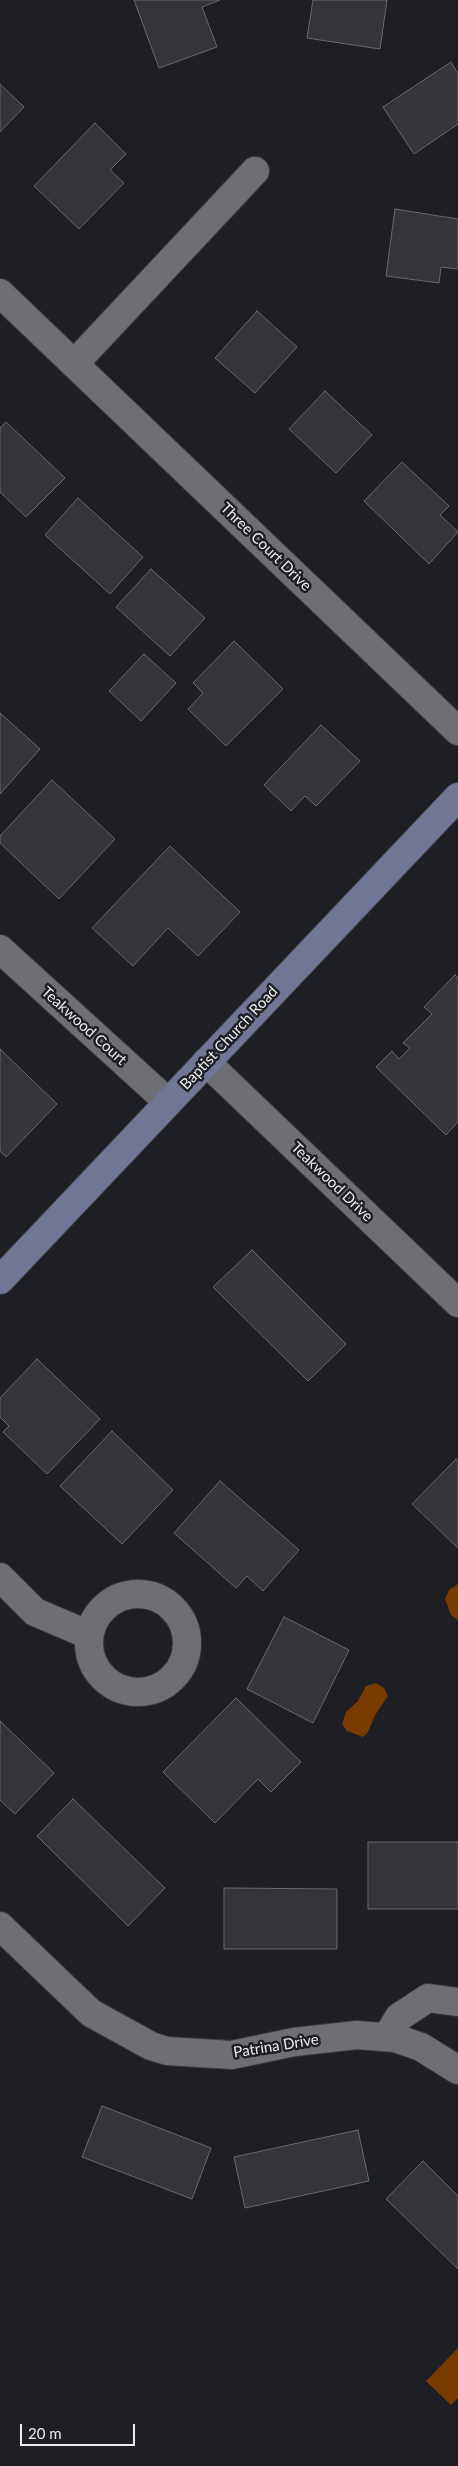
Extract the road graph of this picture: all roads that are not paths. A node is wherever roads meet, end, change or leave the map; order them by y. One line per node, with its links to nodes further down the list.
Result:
1 (255, 171): 3 (street)
2 (0, 293): 3 (street, Three Court Drive)
3 (74, 364): 4 (street, Three Court Drive)
4 (458, 731)
5 (458, 796): 7 (street, Baptist Church Road)
6 (0, 949): 8 (street, Teakwood Court)
7 (206, 1062): 8 (street, Baptist Church Road); 10 (street, Teakwood Drive)
8 (168, 1102): 9 (street, Baptist Church Road)
9 (0, 1280)
10 (458, 1302)
11 (0, 1577): 12 (street)
12 (89, 1635)
13 (0, 1926): 15 (street, Patrina Drive)
14 (458, 2002): 15 (street)
15 (387, 2037): 16 (street, Patrina Drive)
16 (458, 2070)

